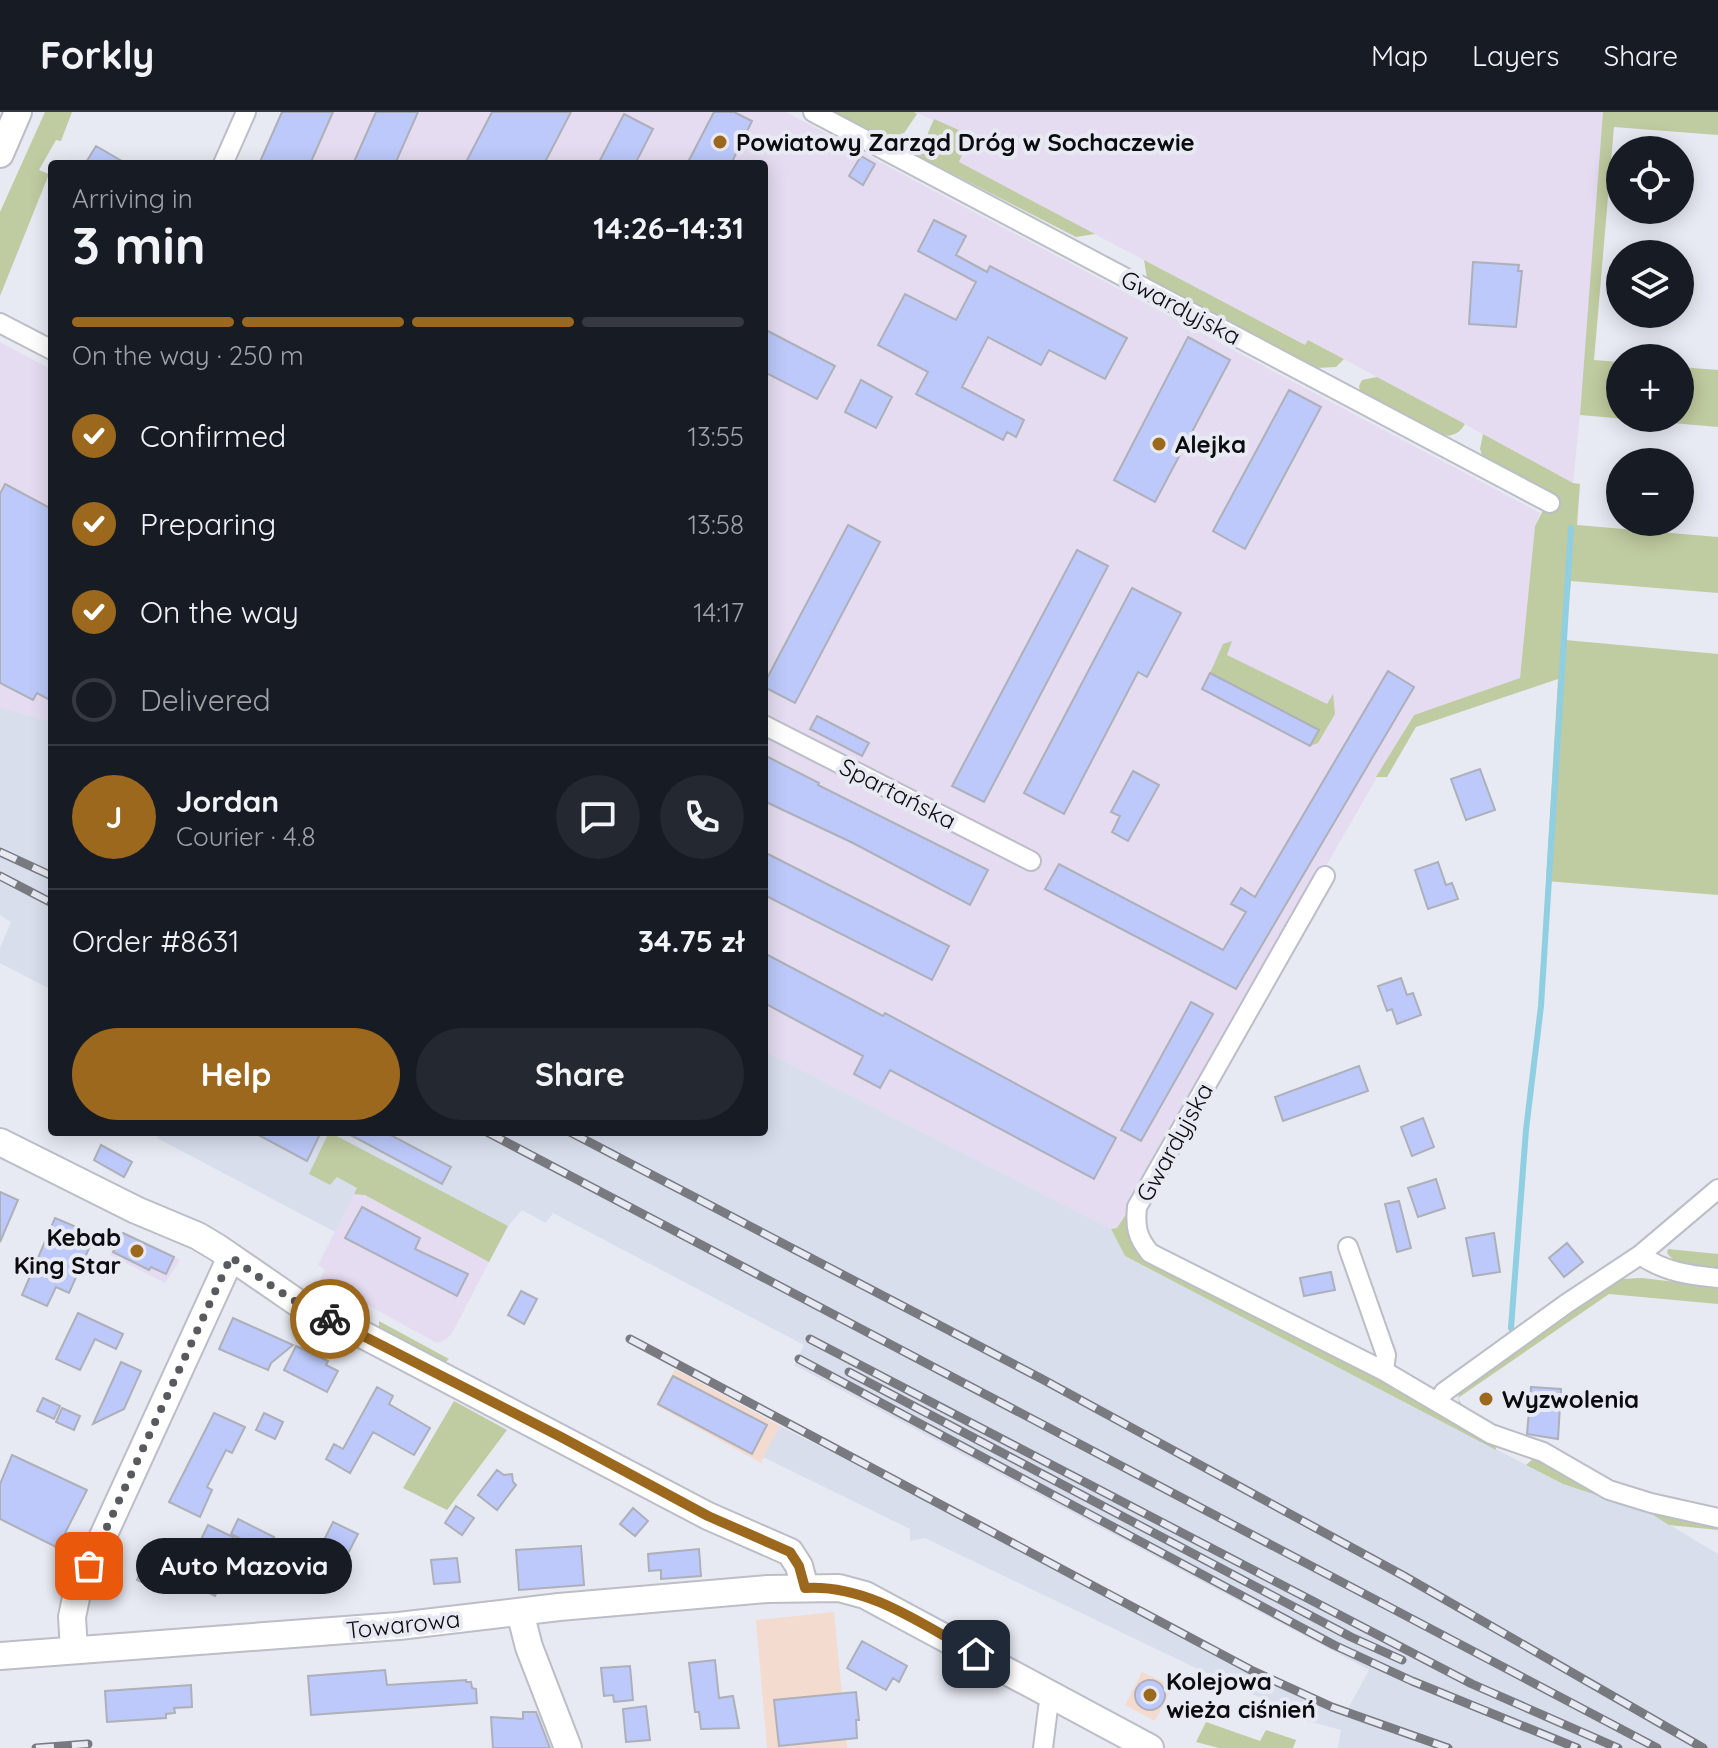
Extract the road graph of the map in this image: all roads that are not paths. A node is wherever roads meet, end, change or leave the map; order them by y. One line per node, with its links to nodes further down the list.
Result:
1 (18, 112): 4 (street)
2 (246, 112): 5 (street)
3 (813, 112): 8 (street, Gwardyjska)
4 (0, 154)
5 (225, 160)
6 (0, 323): 7 (street)
7 (48, 348)
8 (1550, 503)
9 (768, 727): 10 (street, Spartańska)
10 (1031, 861)
11 (1325, 876): 18 (street, Gwardyjska)
12 (0, 1142): 16 (street)
13 (1718, 1189): 15 (street)
14 (1348, 1247): 18 (street)
15 (1640, 1255): 17 (street); 19 (street)
16 (231, 1257): 21 (street); 23 (street)
17 (1718, 1278)
18 (1384, 1371): 19 (street, Gwardyjska)
19 (1438, 1402): 20 (street, Gwardyjska)
20 (1718, 1518)
21 (805, 1588): 22 (street, Towarowa); 25 (street, Towarowa)
22 (520, 1612): 23 (street, Towarowa); 26 (street)
23 (74, 1650): 24 (street, Towarowa)
24 (0, 1656)
25 (1052, 1695): 27 (street); 28 (street, Towarowa)
26 (568, 1748)
27 (1043, 1748)
28 (1150, 1748)

